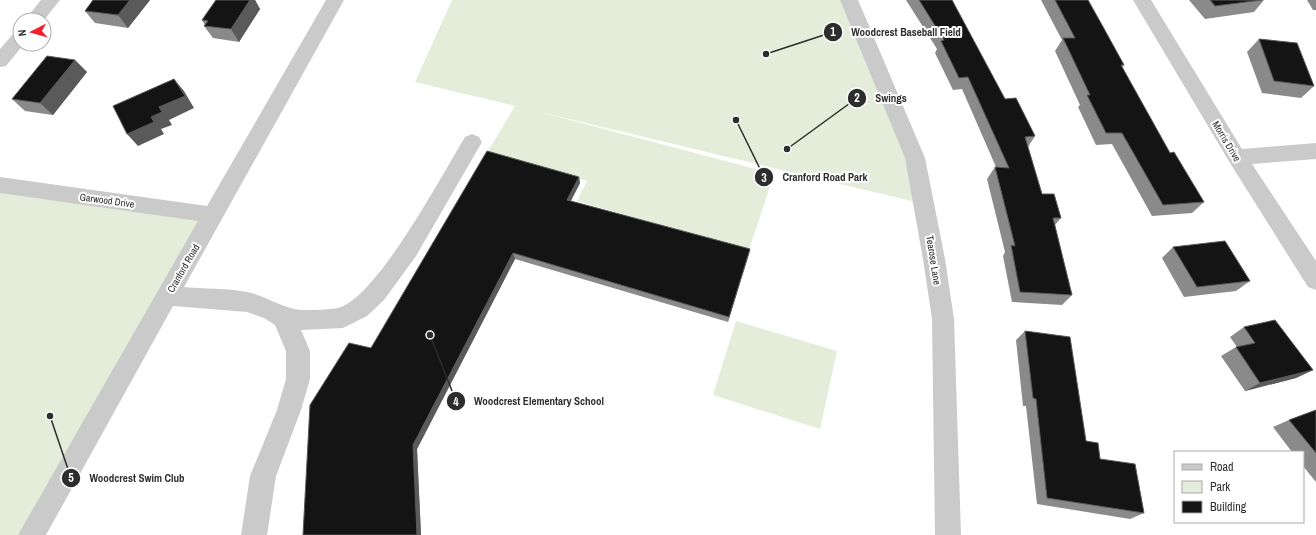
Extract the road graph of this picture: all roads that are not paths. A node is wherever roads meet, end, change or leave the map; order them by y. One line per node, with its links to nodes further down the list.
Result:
1 (51, 0): 5 (street)
2 (335, 0): 12 (street, Cranford Road)
3 (849, 0): 18 (street, Tearose Lane)
4 (1142, 0): 10 (street, Morris Drive)
5 (41, 12)
6 (12, 47): 7 (street)
7 (0, 61)
8 (472, 142): 15 (street)
9 (1316, 152): 10 (street)
10 (1237, 157): 13 (street, Morris Drive)
11 (0, 185): 12 (street, Garwood Drive)
12 (213, 215): 14 (street, Cranford Road)
13 (1316, 280)
14 (167, 296): 15 (street); 16 (street, Cranford Road)
15 (284, 318): 17 (street)
16 (31, 535)
17 (254, 535)
18 (948, 535)

